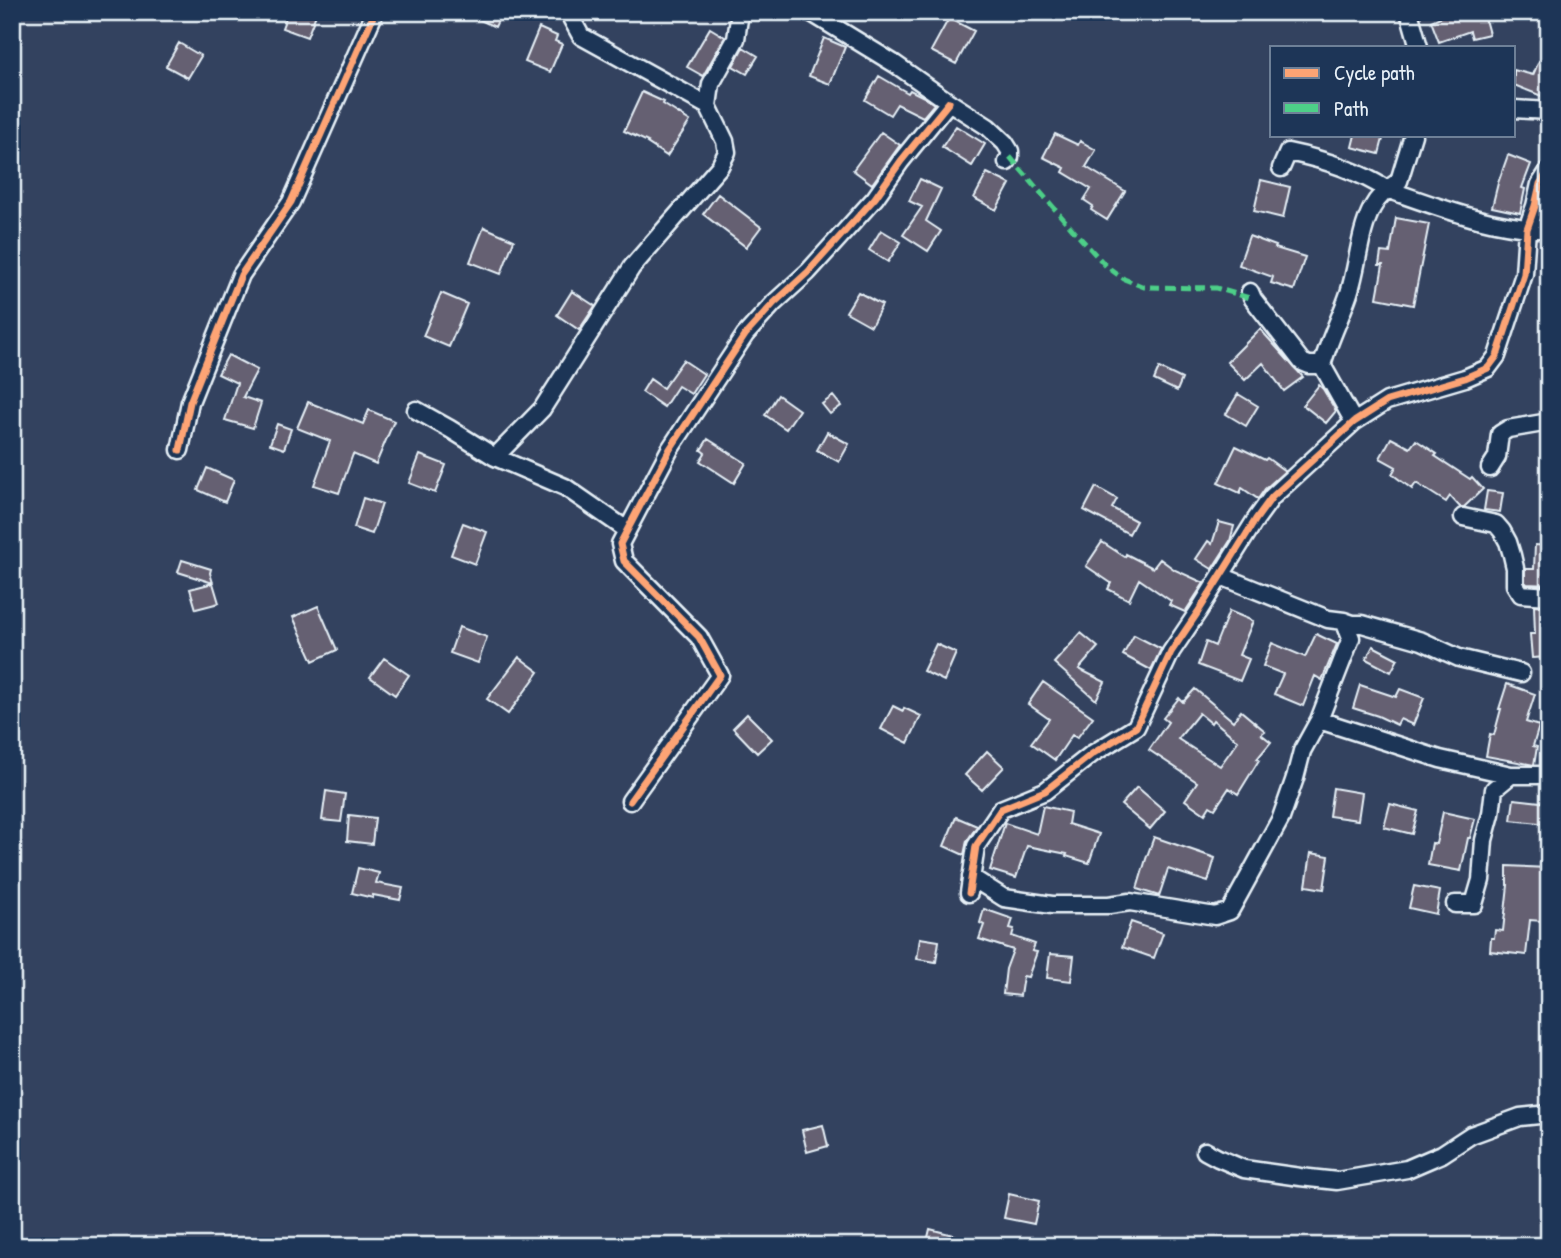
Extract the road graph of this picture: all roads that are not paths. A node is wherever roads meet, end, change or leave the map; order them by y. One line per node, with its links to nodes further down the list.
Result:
1 (375, 12): 23 (street)
2 (572, 12): 8 (street)
3 (740, 12): 8 (street)
4 (810, 12): 7 (street)
5 (1409, 12): 6 (street)
6 (1419, 46)
7 (949, 102): 12 (street); 27 (street)
8 (708, 106): 24 (street)
9 (1516, 109): 10 (street)
10 (1549, 111)
11 (1413, 136): 15 (street)
12 (1007, 162)
13 (1280, 168): 15 (street)
14 (1549, 170): 16 (street)
15 (1386, 189): 16 (street); 19 (street)
16 (1527, 229): 17 (street); 21 (street)
17 (1549, 229)
18 (1250, 292): 19 (street)
19 (1322, 365): 21 (street)
20 (416, 410): 24 (street)
21 (1354, 422): 28 (street)
22 (1549, 422): 25 (street)
23 (180, 450)
24 (495, 457): 27 (street)
25 (1490, 468)
26 (1463, 517): 29 (street)
27 (627, 530): 35 (street)
28 (1221, 576): 30 (street); 32 (street)
29 (1549, 596)
30 (1345, 621): 31 (street); 32 (street)
31 (1521, 673)
32 (1319, 720): 33 (street)
33 (1511, 775): 34 (street); 36 (street)
34 (1549, 775)
35 (630, 801)
36 (1455, 904)
37 (1549, 1114): 38 (street)
38 (1205, 1151)

